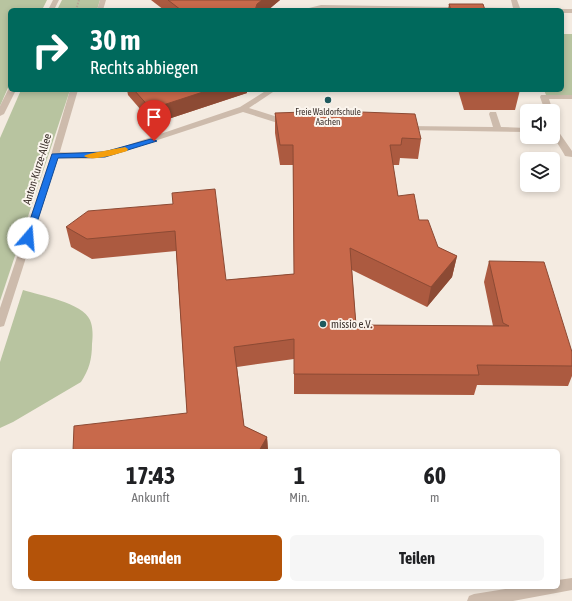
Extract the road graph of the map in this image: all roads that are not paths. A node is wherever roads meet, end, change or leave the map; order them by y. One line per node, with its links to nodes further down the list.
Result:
1 (315, 8): 2 (street)
2 (390, 8)
3 (11, 92): 10 (street)
4 (73, 92): 18 (street, Anton-Kurze-Allee)
5 (269, 92): 9 (street)
6 (543, 94): 7 (street); 8 (street)
7 (572, 97)
8 (546, 104)
9 (243, 109): 12 (street); 18 (street)
10 (0, 114)
11 (493, 114): 14 (street)
12 (294, 125)
13 (396, 128): 14 (street)
14 (498, 129): 15 (street)
15 (520, 130)
16 (560, 141): 17 (street)
17 (572, 154)
18 (55, 156): 19 (street, Anton-Kurze-Allee)
19 (0, 323)
20 (572, 584): 21 (street)
21 (560, 586)
22 (545, 589): 23 (street)
23 (474, 601)

